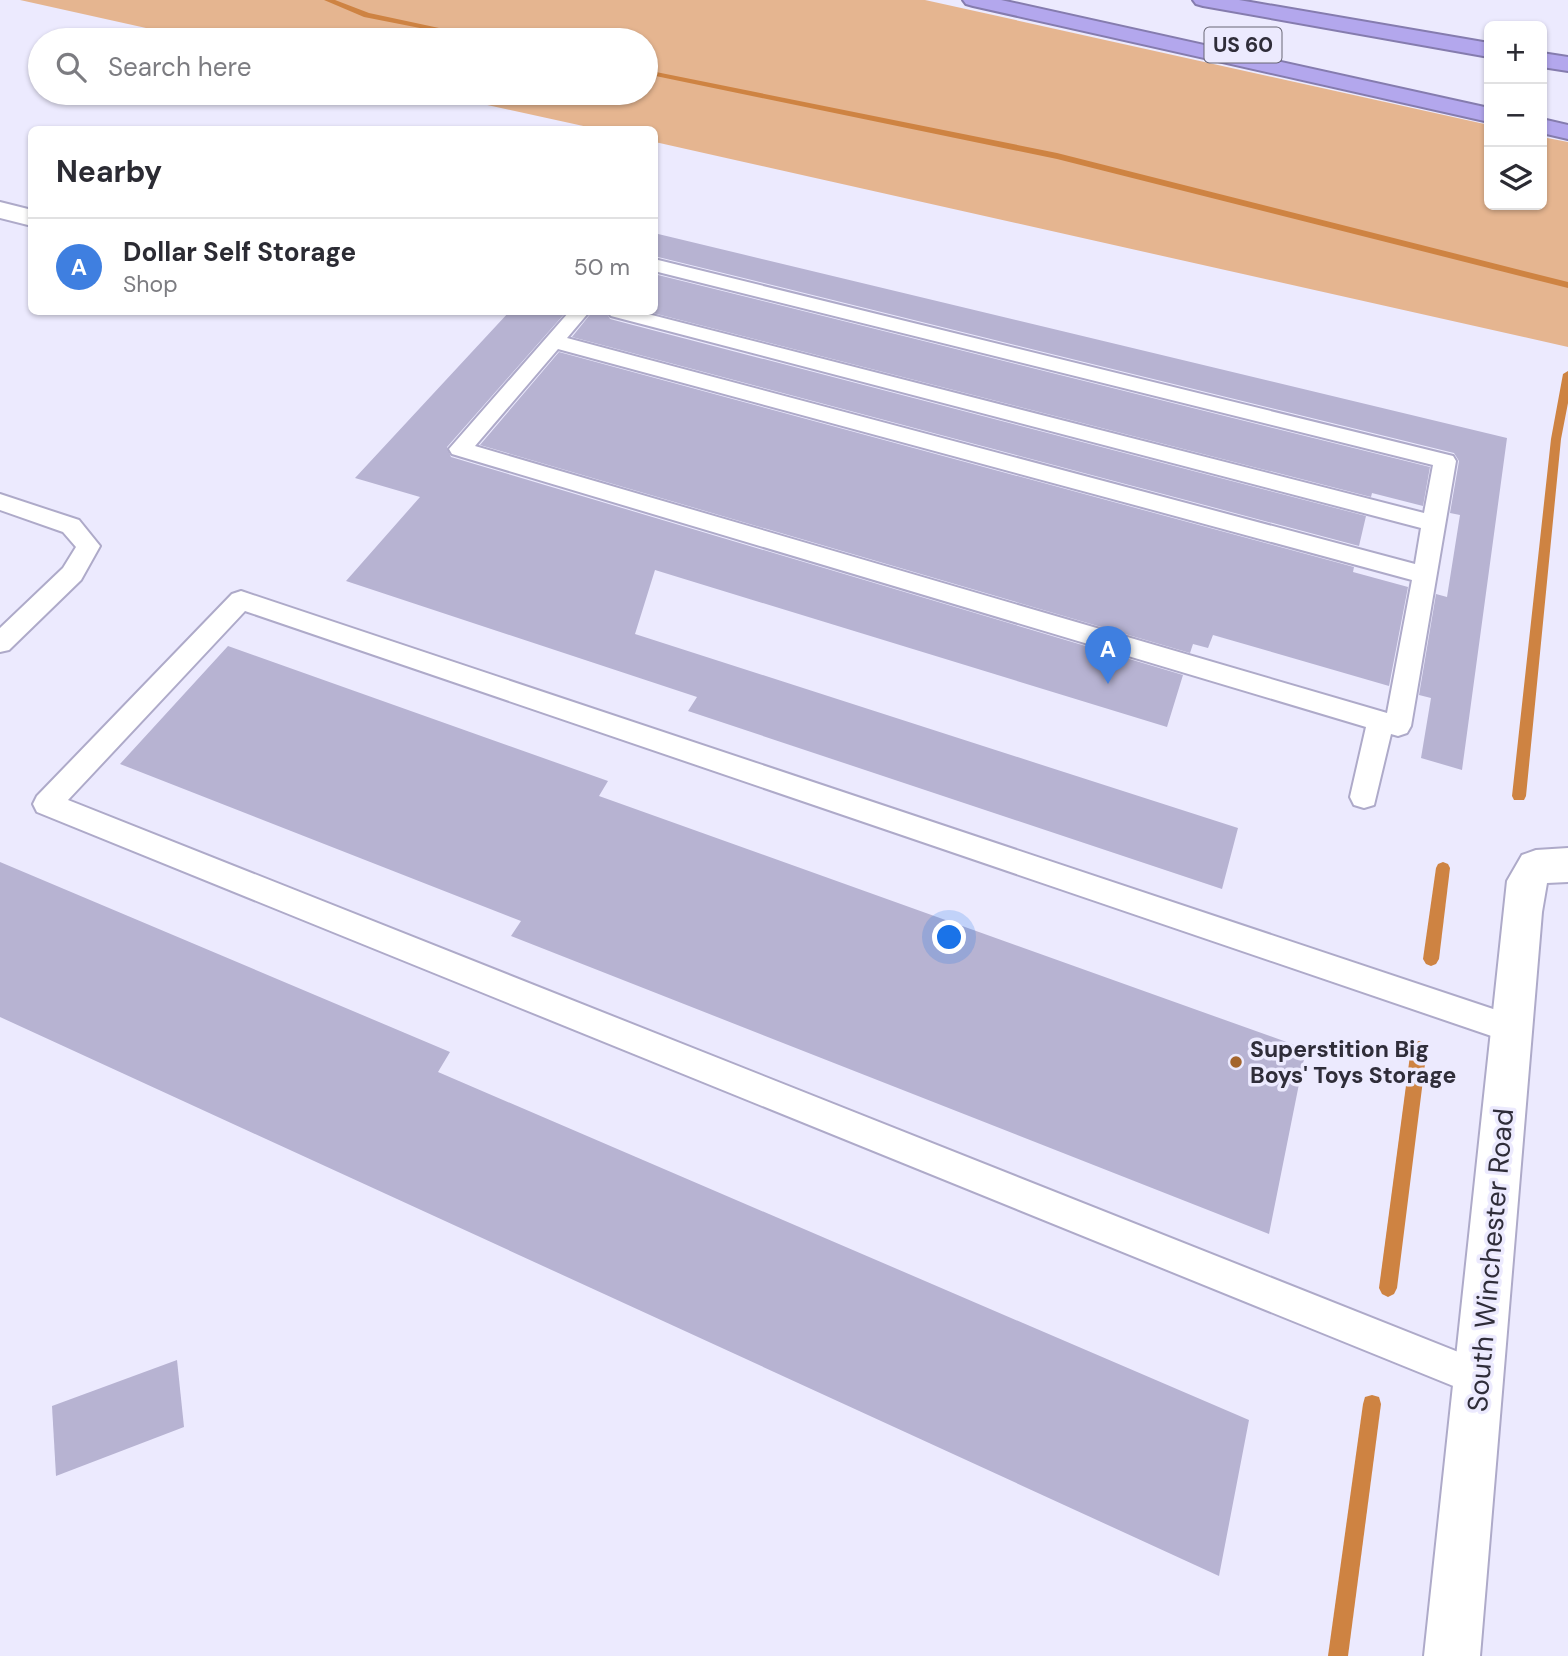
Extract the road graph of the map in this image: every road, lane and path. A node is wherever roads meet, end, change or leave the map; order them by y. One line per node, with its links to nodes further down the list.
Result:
1 (972, 0): 10 (highway)
2 (998, 0): 9 (highway, US 60)
3 (1203, 0): 6 (highway, US 60)
4 (1306, 0): 5 (highway)
5 (1484, 29)
6 (1484, 49)
7 (1547, 61): 8 (highway)
8 (1568, 64)
9 (1407, 75)
10 (1484, 114)
11 (1547, 127): 12 (highway)
12 (1568, 132)
13 (0, 210): 14 (street)
14 (28, 217)
15 (658, 266): 20 (lane)
16 (576, 315): 18 (lane)
17 (630, 315): 20 (lane)
18 (554, 341): 21 (lane); 23 (lane)
19 (0, 502): 22 (lane)
20 (1434, 523): 21 (lane)
21 (1424, 575): 23 (lane)
22 (0, 643)
23 (1380, 721): 24 (lane)
24 (1364, 797)
25 (1552, 866): 26 (street, South Winchester Road)
26 (1512, 1029): 27 (street, South Winchester Road); 27 (lane)
27 (1478, 1378): 28 (street, South Winchester Road)
28 (1452, 1656)

